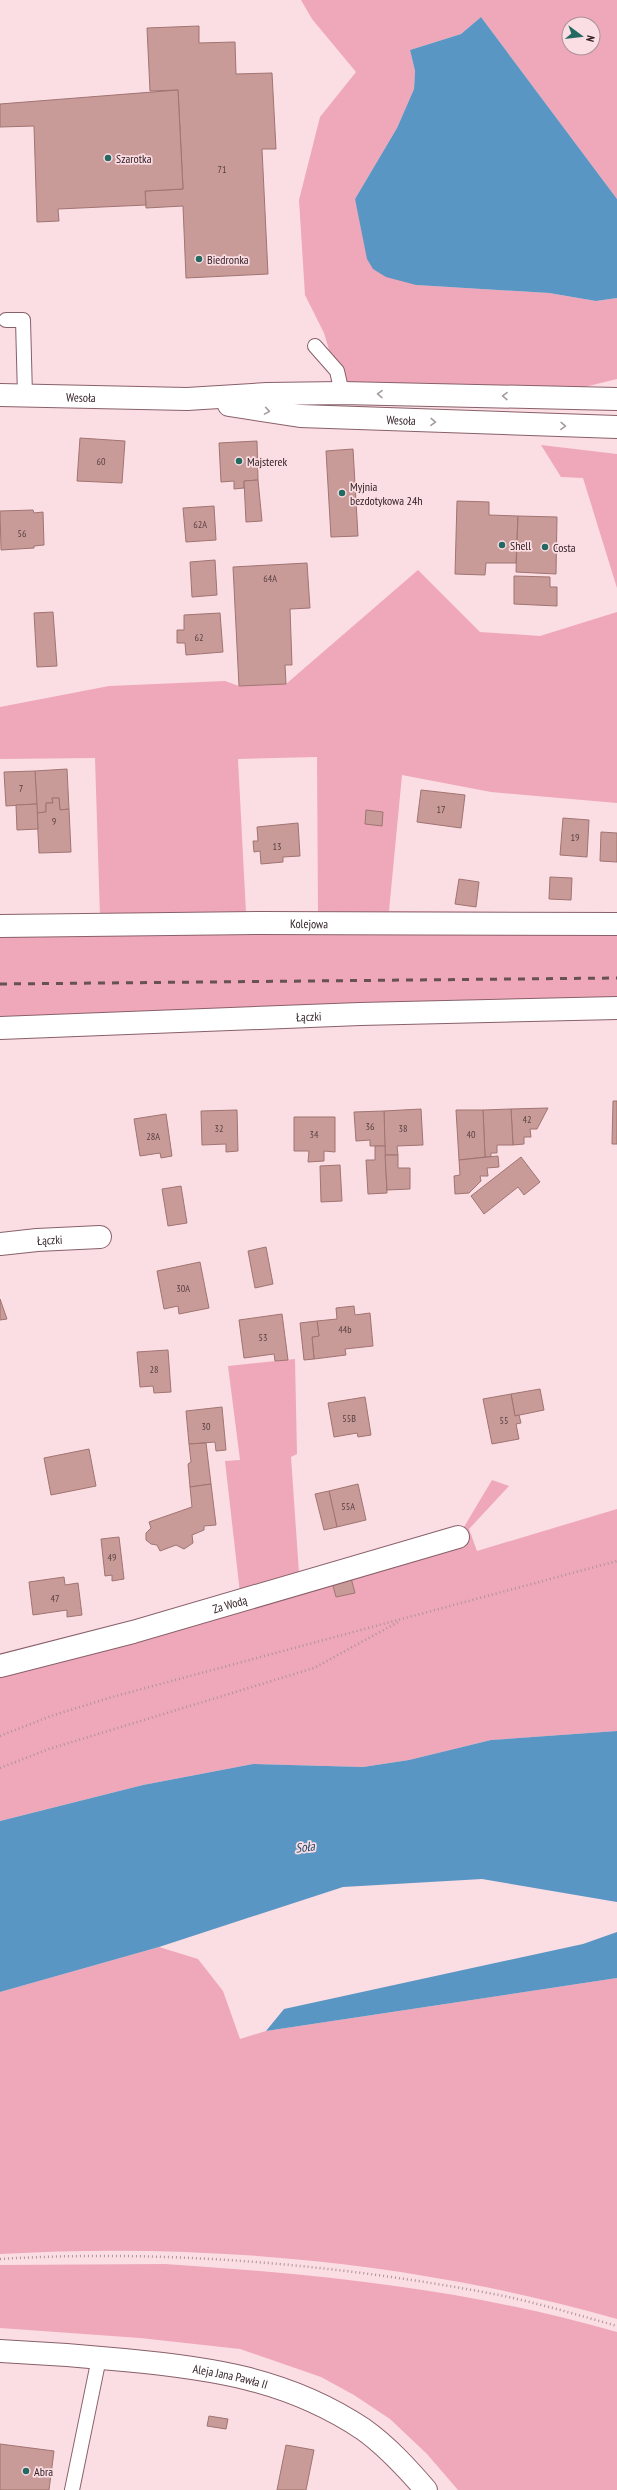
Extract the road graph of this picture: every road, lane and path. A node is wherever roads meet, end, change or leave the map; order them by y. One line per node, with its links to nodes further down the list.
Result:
1 (6, 320): 5 (lane)
2 (315, 346): 3 (lane)
3 (342, 393): 6 (street, Wesoła); 7 (street, Wesoła, one-way to 3)
4 (0, 395): 5 (street, Wesoła)
5 (25, 396): 6 (street, Wesoła)
6 (186, 399): 8 (street, Wesoła, one-way to 8)
7 (617, 399)
8 (617, 427)
9 (617, 924): 10 (street, Kolejowa)
10 (0, 926)
11 (617, 1008): 12 (street, Łączki)
12 (0, 1028)
13 (100, 1237): 14 (street, Łączki)
14 (0, 1244)
15 (458, 1537): 18 (street, Za Wodą)
16 (617, 1561): 17 (path)
17 (403, 1619): 19 (path); 20 (path)
18 (0, 1666)
19 (0, 1736)
20 (0, 1768)
21 (0, 2259): 22 (path)
22 (617, 2326)
23 (0, 2351): 24 (street, Aleja Jana Pawła II)
24 (99, 2358): 25 (lane); 26 (street, Aleja Jana Pawła II)
25 (72, 2490)
26 (426, 2490)

